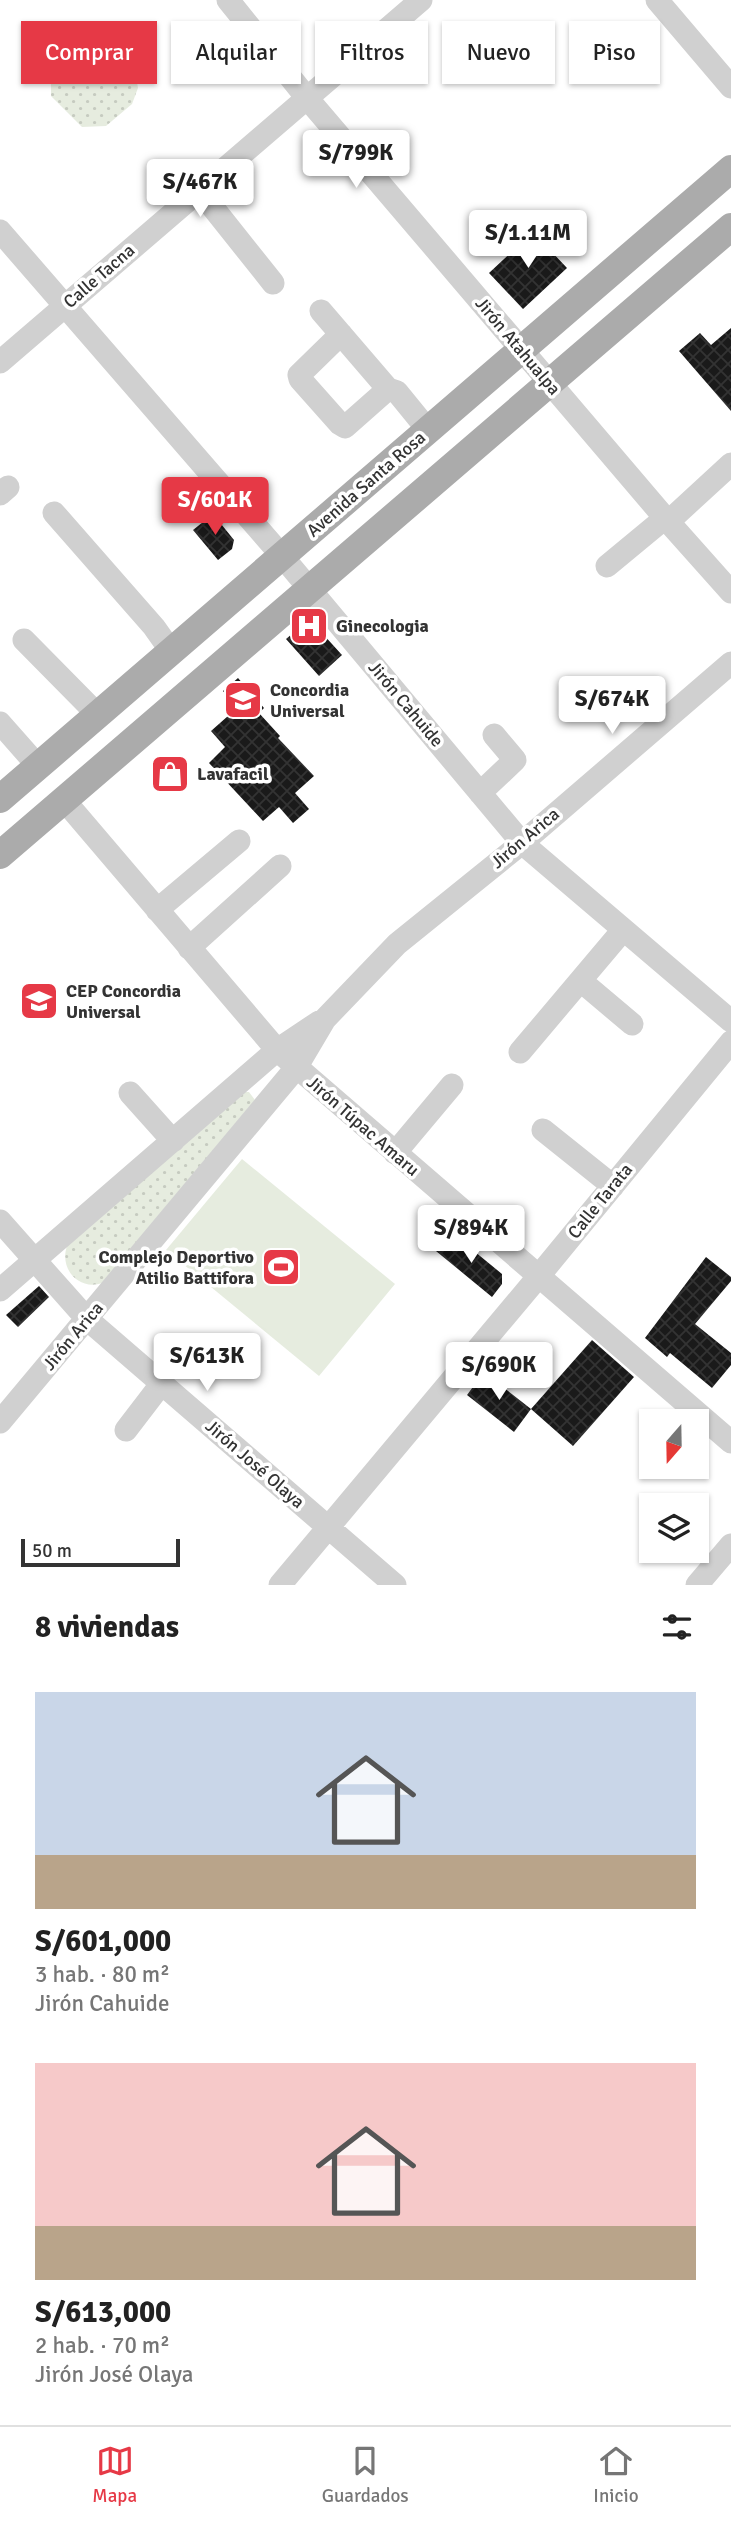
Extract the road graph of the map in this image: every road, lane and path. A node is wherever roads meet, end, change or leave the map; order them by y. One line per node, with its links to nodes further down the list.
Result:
1 (228, 0): 5 (street, Jirón Atahualpa)
2 (421, 0): 5 (street, Calle Tacna)
3 (657, 0): 4 (street)
4 (731, 87)
5 (307, 98): 7 (street, Calle Tacna); 14 (street, Jirón Atahualpa)
6 (731, 169): 14 (main road, Avenida Santa Rosa)
7 (200, 190): 10 (street); 11 (street, Calle Tacna)
8 (731, 226): 16 (main road)
9 (0, 231): 11 (street, Jirón Cahuide)
10 (273, 283)
11 (65, 306): 15 (street, Calle Tacna); 22 (street, Jirón Cahuide)
12 (321, 311): 13 (street)
13 (341, 334): 17 (street); 17 (street)
14 (521, 349): 16 (street, Jirón Atahualpa); 18 (main road, Avenida Santa Rosa)
15 (0, 362)
16 (550, 383): 21 (street, Jirón Atahualpa); 24 (main road)
17 (388, 389): 18 (street)
18 (428, 430): 22 (main road, Avenida Santa Rosa)
19 (731, 464): 21 (street)
20 (54, 513): 27 (street)
21 (667, 520): 23 (street); 25 (street, Jirón Atahualpa)
22 (282, 556): 24 (street, Jirón Cahuide); 27 (main road, Avenida Santa Rosa)
23 (607, 566)
24 (310, 590): 33 (street, Jirón Cahuide); 35 (main road)
25 (731, 592)
26 (24, 640): 29 (street)
27 (171, 650): 29 (main road, Avenida Santa Rosa)
28 (731, 663): 37 (street, Jirón Arica)
29 (98, 715): 32 (main road, Avenida Santa Rosa)
30 (0, 723): 32 (street)
31 (494, 735): 33 (street)
32 (38, 766): 34 (main road, Avenida Santa Rosa)
33 (480, 793): 37 (street, Jirón Cahuide)
34 (0, 799)
35 (64, 800): 38 (main road); 40 (street, Jirón Túpac Amaru)
36 (239, 841): 40 (street)
37 (522, 843): 41 (street, Jirón Cahuide); 44 (street, Jirón Arica)
38 (0, 855)
39 (280, 866): 42 (street)
40 (157, 910): 42 (street, Jirón Túpac Amaru)
41 (623, 930): 43 (street); 45 (street, Jirón Cahuide)
42 (189, 948): 48 (street, Jirón Túpac Amaru)
43 (580, 981): 46 (street); 49 (street)
44 (325, 1019): 48 (street, Jirón Arica); 50 (street, Jirón Arica)
45 (731, 1021)
46 (632, 1024)
47 (731, 1042): 56 (street, Calle Tarata)
48 (276, 1050): 50 (street, Jirón Túpac Amaru); 54 (street, Jirón Arica)
49 (520, 1052)
50 (296, 1068): 55 (street, Jirón Túpac Amaru); 61 (street, Jirón Arica)
51 (452, 1085): 55 (street)
52 (130, 1093): 54 (street)
53 (543, 1130): 56 (street)
54 (173, 1141): 58 (street, Jirón Arica)
55 (395, 1153): 59 (street, Jirón Túpac Amaru)
56 (612, 1186): 59 (street, Calle Tarata)
57 (0, 1221): 58 (street, Jirón José Olaya)
58 (35, 1260): 60 (street, Jirón Arica); 61 (street, Jirón José Olaya)
59 (538, 1277): 65 (street, Jirón Túpac Amaru); 66 (street, Calle Tarata)
60 (0, 1290)
61 (88, 1319): 62 (street, Jirón José Olaya); 63 (street, Jirón Arica)
62 (162, 1383): 64 (street); 66 (street, Jirón José Olaya)
63 (0, 1422)
64 (126, 1430)
65 (731, 1442)
66 (329, 1527): 68 (street, Calle Tarata); 69 (street, Jirón José Olaya)
67 (726, 1560): 70 (street)
68 (280, 1585)
69 (395, 1585)
70 (697, 1585)

